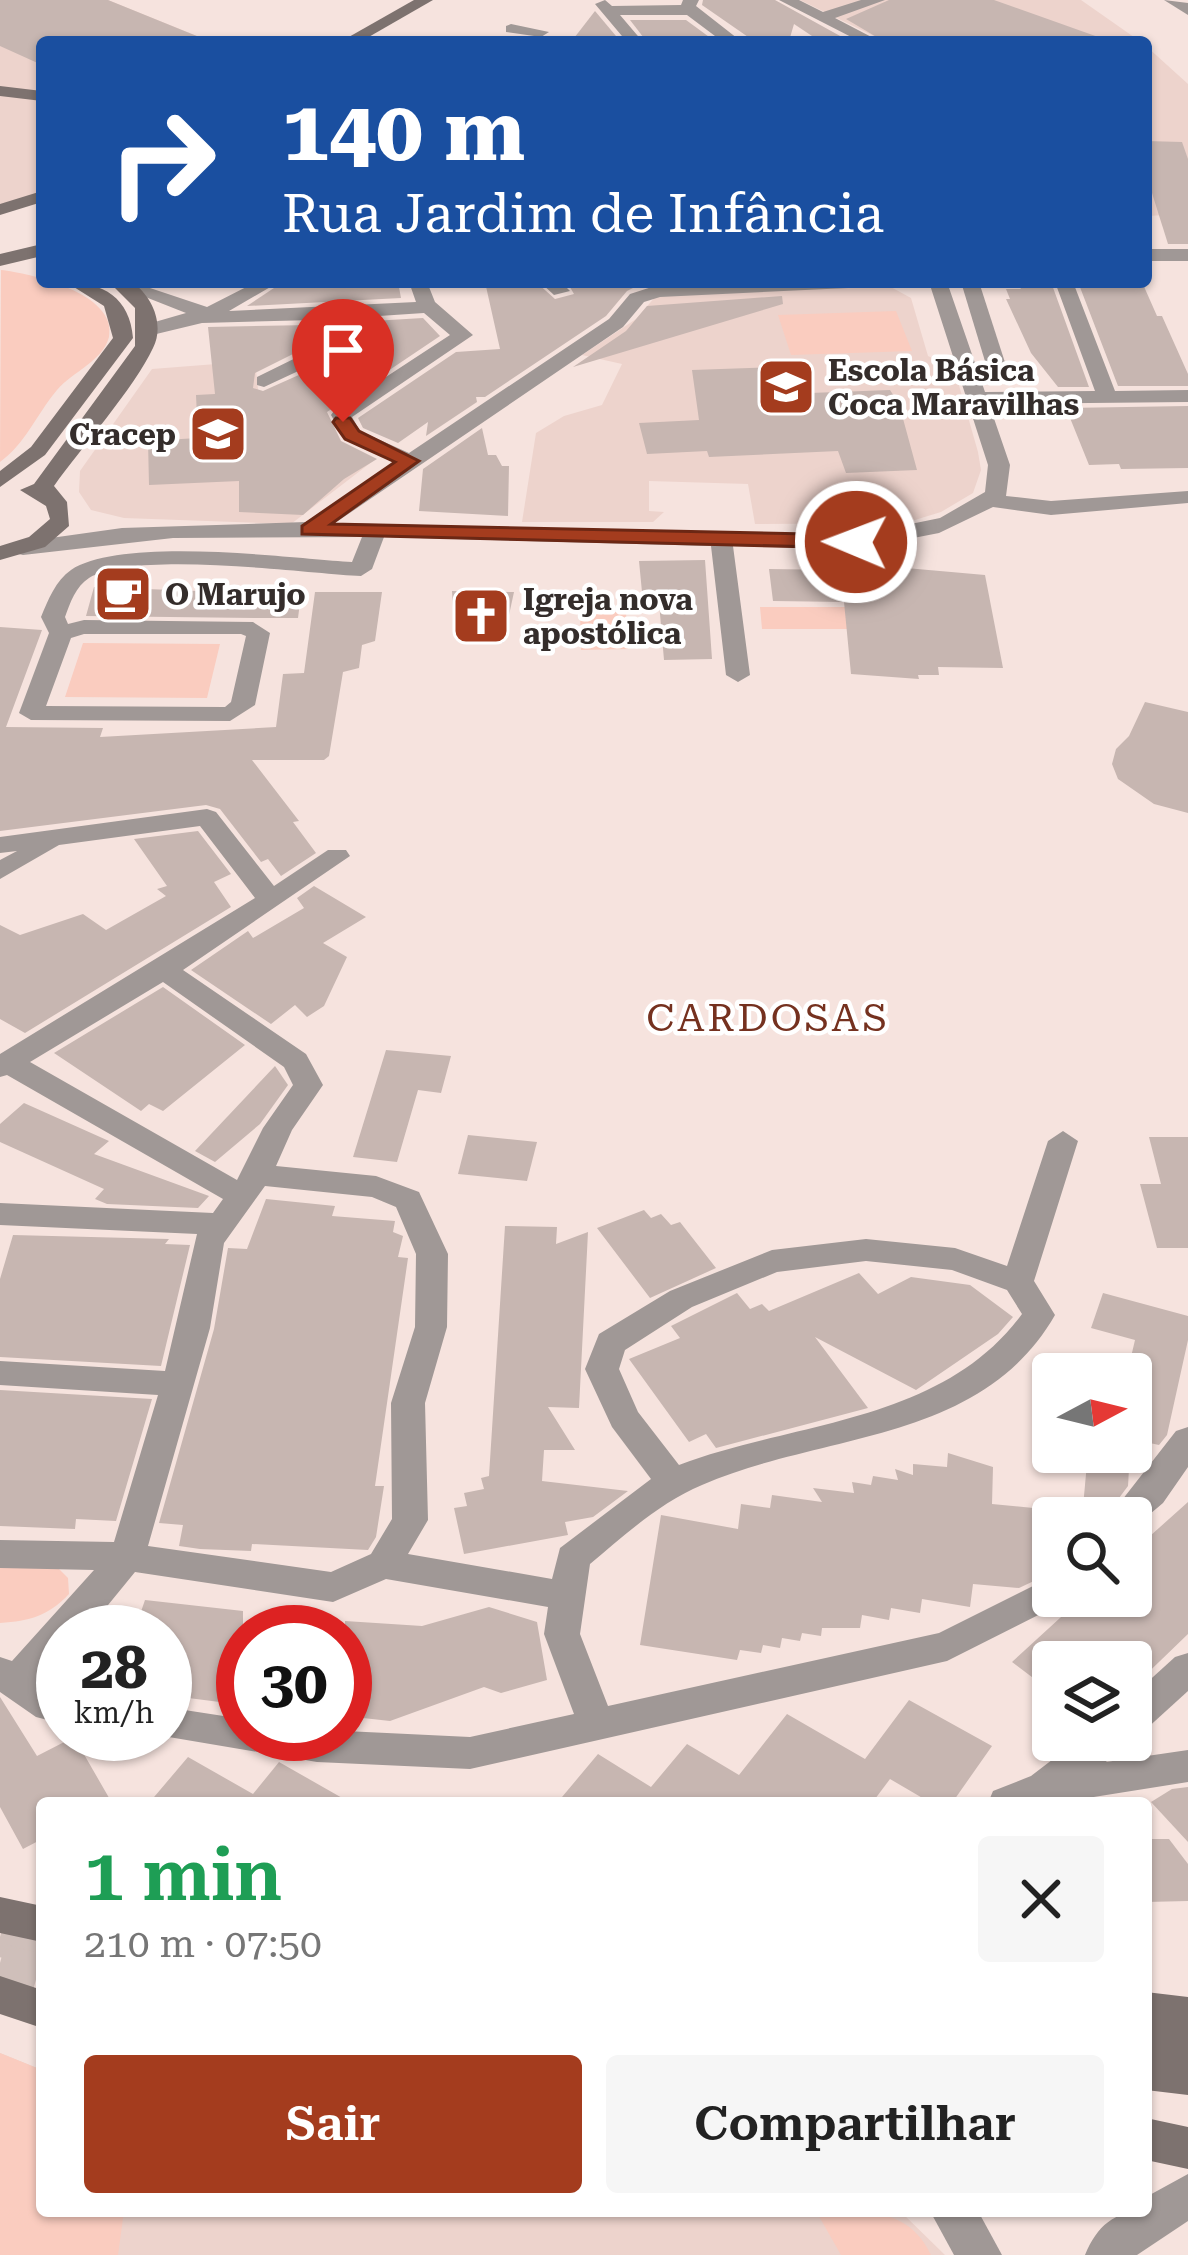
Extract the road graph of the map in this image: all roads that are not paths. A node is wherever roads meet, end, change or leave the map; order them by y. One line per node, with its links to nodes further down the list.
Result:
1 (425, 0): 12 (main road)
2 (447, 0): 13 (main road)
3 (597, 0): 8 (street)
4 (787, 0): 10 (street)
5 (877, 0): 10 (street)
6 (1172, 0): 9 (street)
7 (691, 5): 8 (street); 16 (street)
8 (614, 10): 15 (street)
9 (1188, 10)
10 (822, 17): 17 (street)
11 (511, 29): 14 (street)
12 (359, 36)
13 (382, 36)
14 (537, 36)
15 (629, 36)
16 (727, 36)
17 (860, 36)
18 (0, 87): 19 (main road)
19 (36, 91)
20 (36, 198): 21 (main road)
21 (0, 211): 22 (main road)
22 (36, 214)
23 (36, 252): 26 (main road)
24 (1152, 255): 25 (street)
25 (1188, 255)
26 (0, 261): 27 (main road)
27 (36, 268)
28 (87, 288): 49 (main road)
29 (127, 288): 40 (main road)
30 (132, 288): 39 (street)
31 (258, 288): 39 (street)
32 (418, 288): 37 (street)
33 (659, 288): 48 (street)
34 (940, 288): 42 (street)
35 (972, 288): 41 (street)
36 (1066, 288): 46 (street)
37 (428, 307): 38 (street); 48 (street)
38 (323, 313): 39 (street); 43 (street)
39 (208, 314): 40 (street)
40 (148, 330): 52 (main road)
41 (987, 339): 42 (street); 44 (street)
42 (957, 340): 47 (street)
43 (264, 381)
44 (1000, 381)
45 (1188, 396): 46 (street)
46 (1107, 397): 47 (street)
47 (975, 398): 51 (street)
48 (409, 461): 53 (street)
49 (0, 484): 52 (main road)
50 (1188, 497): 51 (street)
51 (988, 500): 56 (street)
52 (55, 504): 54 (street); 57 (main road)
53 (310, 530): 54 (street); 55 (street)
54 (173, 531): 57 (street)
55 (375, 531): 56 (street); 58 (street)
56 (722, 539): 59 (street)
57 (8, 552)
58 (62, 633): 58 (street)
59 (738, 675)
60 (56, 839): 61 (street); 63 (street); 64 (street)
61 (0, 845)
62 (338, 856): 64 (street)
63 (0, 871)
64 (270, 899): 65 (street)
65 (164, 970): 66 (street); 68 (street)
66 (4, 1065): 68 (street)
67 (1064, 1141): 71 (street)
68 (249, 1185): 70 (street); 79 (street)
69 (0, 1214): 70 (street)
70 (221, 1224): 73 (street)
71 (1018, 1282): 75 (street); 75 (street)
72 (0, 1373): 73 (street)
73 (177, 1384): 78 (street)
74 (1188, 1440): 76 (street)
75 (674, 1484): 80 (street)
76 (1147, 1497)
77 (0, 1554): 78 (street)
78 (128, 1557): 79 (street); 82 (street)
79 (384, 1564): 80 (street)
80 (567, 1596): 88 (street)
81 (1032, 1602): 88 (street)
82 (86, 1605)
83 (36, 1654): 85 (street)
84 (1188, 1668): 87 (street)
85 (7, 1677): 86 (street)
86 (36, 1697)
87 (1152, 1701)
88 (597, 1724): 89 (street)
89 (192, 1727)
90 (1079, 1761): 92 (street)
91 (1188, 1766): 92 (street)
92 (1045, 1788): 93 (street)
93 (1022, 1797)
94 (0, 1915): 95 (main road)
95 (36, 1923)
96 (0, 1995): 97 (main road)
97 (36, 2007)
98 (1152, 2012): 99 (main road)
99 (1188, 2016)
100 (1152, 2042): 101 (main road)
101 (1188, 2048)
102 (1152, 2070): 103 (main road)
103 (1188, 2074)
104 (1152, 2141): 105 (main road)
105 (1188, 2148)
106 (1152, 2158): 107 (main road)
107 (1188, 2162)
108 (1188, 2196): 111 (street)
109 (956, 2217): 110 (street)
110 (980, 2255)
111 (1107, 2255)

